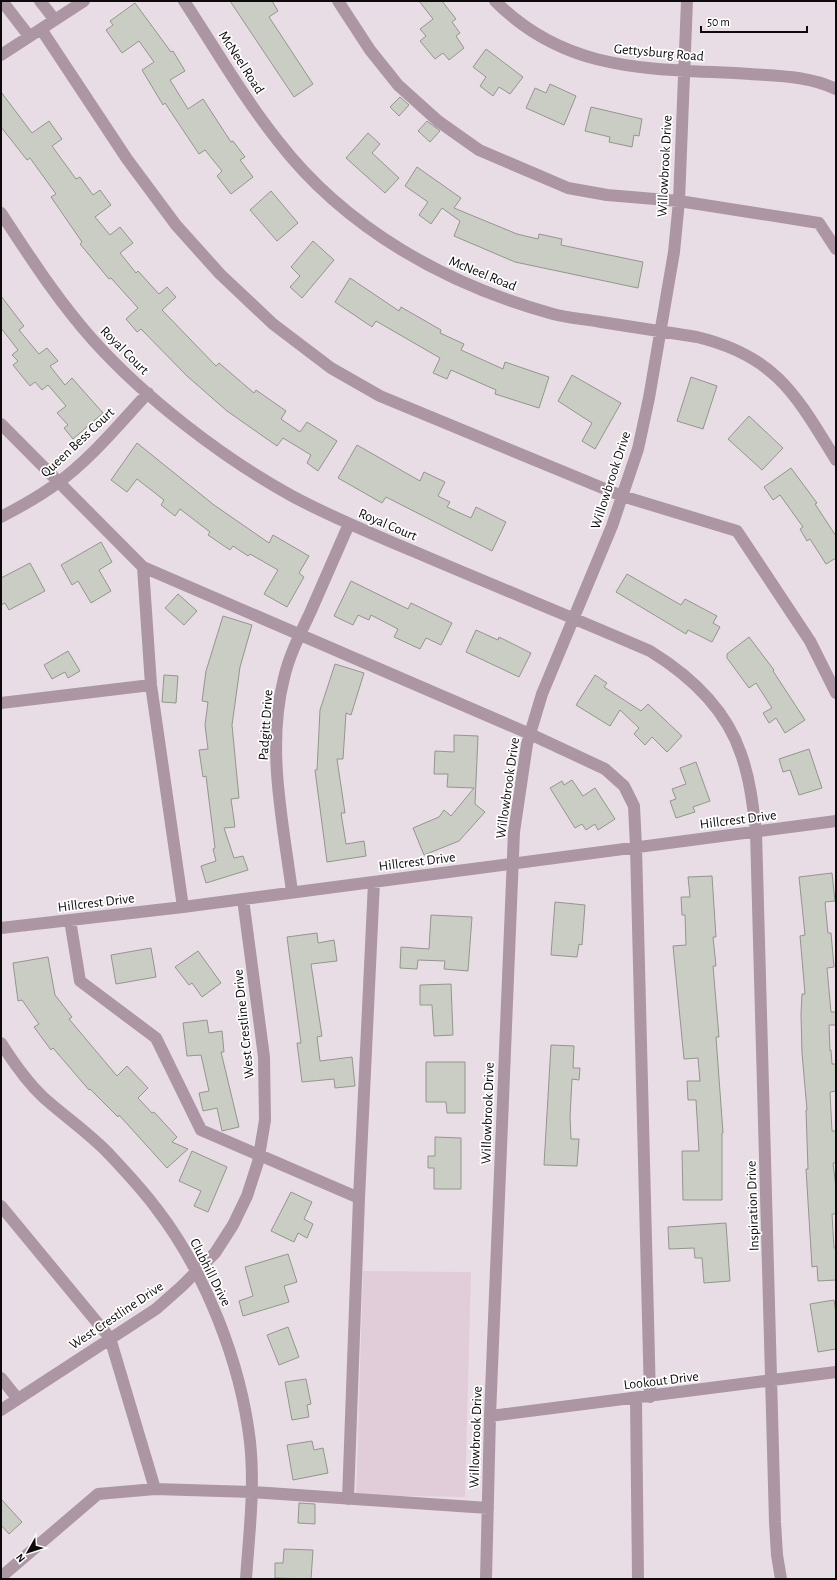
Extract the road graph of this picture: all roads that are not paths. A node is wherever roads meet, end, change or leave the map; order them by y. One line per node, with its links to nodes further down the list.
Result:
1 (2, 1): 10 (street)
2 (40, 1): 8 (street)
3 (84, 1): 8 (street)
4 (184, 1): 17 (street, McNeel Road)
5 (338, 1): 14 (street)
6 (495, 1): 12 (street, Gettysburg Road)
7 (687, 1): 12 (street, Willowbrook Drive)
8 (55, 20): 9 (street)
9 (41, 29): 10 (street); 22 (street)
10 (28, 36): 11 (street)
11 (1, 55)
12 (684, 70): 13 (street, Gettysburg Road); 14 (street, Willowbrook Drive)
13 (836, 89)
14 (679, 201): 16 (street); 17 (street, Willowbrook Drive)
15 (1, 213): 18 (street, Royal Court)
16 (836, 249)
17 (662, 331): 20 (street, McNeel Road); 22 (street, Willowbrook Drive)
18 (148, 393): 21 (street, Queen Bess Court); 24 (street, Royal Court)
19 (1, 424): 21 (street)
20 (836, 460)
21 (58, 483): 23 (street, Queen Bess Court); 25 (street)
22 (622, 496): 26 (street, Willowbrook Drive); 29 (street)
23 (1, 517)
24 (350, 524): 26 (street, Royal Court); 27 (street, Padgitt Drive)
25 (143, 567): 27 (street); 28 (street)
26 (573, 620): 31 (street, Willowbrook Drive); 33 (street, Royal Court)
27 (300, 635): 31 (street); 37 (street, Padgitt Drive)
28 (151, 685): 30 (street); 39 (street)
29 (836, 693)
30 (1, 703)
31 (530, 734): 34 (street); 35 (street, Willowbrook Drive)
32 (836, 821): 33 (street, Hillcrest Drive)
33 (756, 832): 34 (street, Hillcrest Drive); 50 (street, Inspiration Drive)
34 (636, 847): 35 (street, Hillcrest Drive); 51 (street)
35 (513, 863): 36 (street, Hillcrest Drive); 55 (street, Willowbrook Drive)
36 (374, 882): 37 (street, Hillcrest Drive); 44 (street)
37 (292, 892): 38 (street, Hillcrest Drive)
38 (243, 899): 39 (street, Hillcrest Drive); 43 (street, West Crestline Drive)
39 (184, 907): 40 (street, Hillcrest Drive)
40 (70, 920): 41 (street, Hillcrest Drive); 43 (street)
41 (1, 928)
42 (1, 1043): 46 (street, Clubhill Drive)
43 (259, 1155): 44 (street); 46 (street, West Crestline Drive)
44 (359, 1198): 58 (street)
45 (1, 1206): 47 (street)
46 (196, 1273): 47 (street, West Crestline Drive); 57 (street, Clubhill Drive)
47 (110, 1338): 52 (street, West Crestline Drive); 56 (street)
48 (836, 1372): 50 (street, Lookout Drive)
49 (1, 1378): 52 (street)
50 (772, 1382): 51 (street, Lookout Drive); 64 (street, Inspiration Drive)
51 (650, 1397): 53 (street, Lookout Drive)
52 (17, 1398): 54 (street, West Crestline Drive)
53 (636, 1398): 55 (street, Lookout Drive); 63 (street)
54 (1, 1410)
55 (490, 1416): 59 (street, Willowbrook Drive)
56 (155, 1489): 57 (street); 60 (street)
57 (252, 1492): 58 (street); 61 (street, Clubhill Drive)
58 (348, 1499): 59 (street)
59 (488, 1508): 62 (street, Willowbrook Drive)
60 (1, 1577)
61 (246, 1579)
62 (486, 1579)
63 (638, 1579)
64 (781, 1579)

